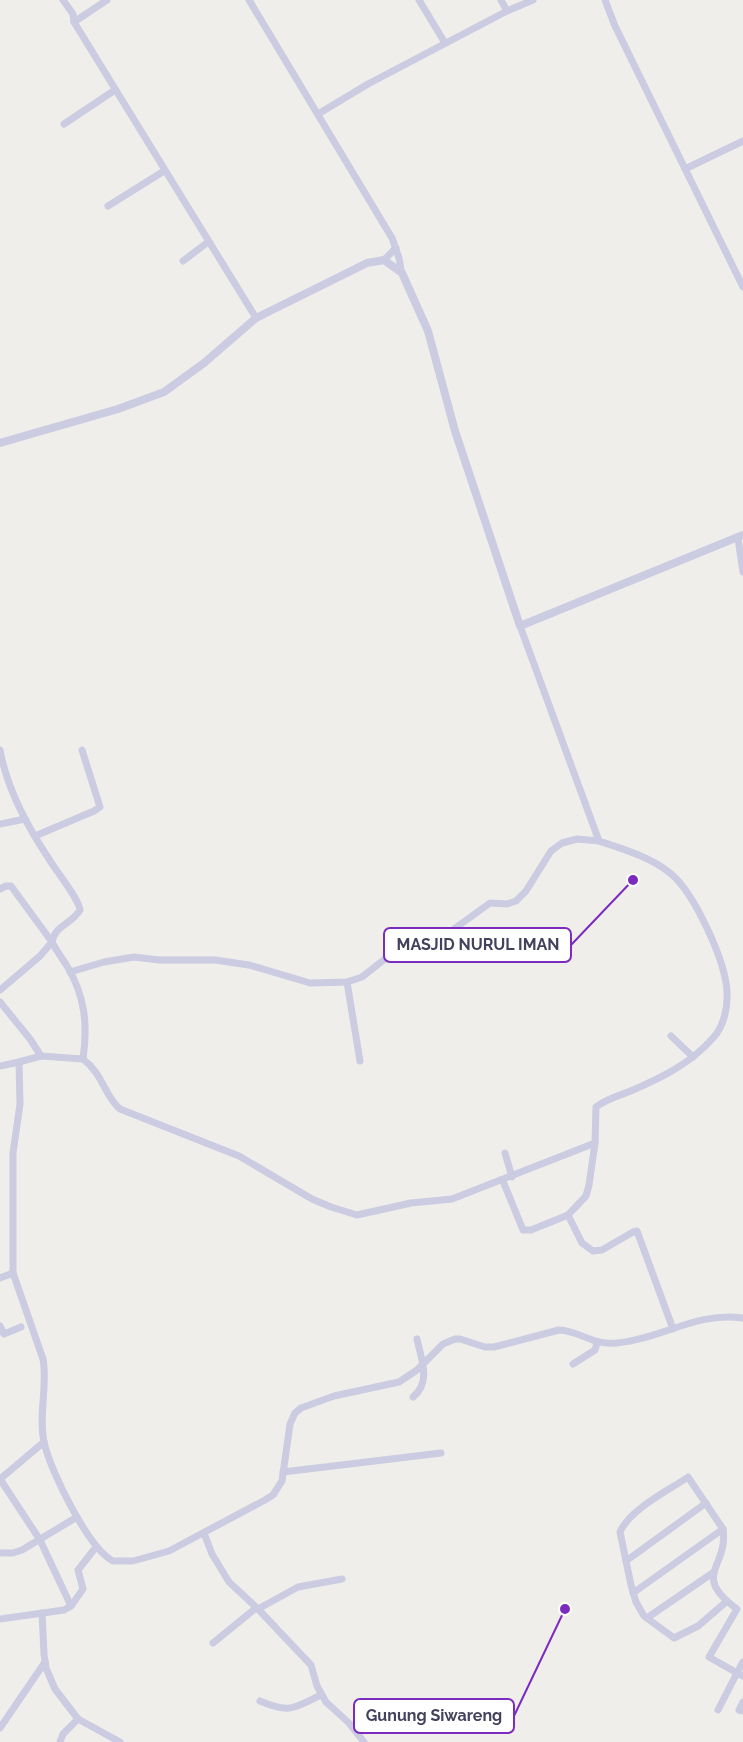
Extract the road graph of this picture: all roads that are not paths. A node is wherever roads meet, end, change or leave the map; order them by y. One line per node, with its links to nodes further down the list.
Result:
1 (63, 0): 9 (street)
2 (107, 0): 9 (street)
3 (249, 0): 12 (street)
4 (420, 0): 10 (street)
5 (501, 0): 8 (street)
6 (533, 0): 8 (street)
7 (605, 0): 15 (street)
8 (507, 11): 10 (street)
9 (74, 22): 11 (street)
10 (445, 43): 12 (street)
11 (115, 90): 13 (street); 16 (street)
12 (318, 114): 19 (street)
13 (64, 124)
14 (743, 141): 15 (street)
15 (686, 169): 23 (street)
16 (164, 171): 17 (street); 18 (street)
17 (108, 206)
18 (208, 242): 21 (street); 24 (street)
19 (396, 248): 20 (street); 22 (street)
20 (384, 260): 22 (street); 24 (street)
21 (183, 261)
22 (400, 270): 28 (street)
23 (743, 287)
24 (256, 318): 25 (street)
25 (0, 443)
26 (741, 537): 27 (street); 28 (street)
27 (743, 572)
28 (520, 626): 34 (street)
29 (0, 750): 31 (street)
30 (82, 750): 33 (street)
31 (25, 819): 32 (street); 33 (street)
32 (0, 824)
33 (35, 836): 36 (street)
34 (599, 841): 38 (street); 43 (street)
35 (0, 889): 36 (street)
36 (52, 942): 37 (street); 39 (street)
37 (70, 972): 38 (street); 44 (street)
38 (347, 982): 45 (street)
39 (0, 990)
40 (0, 1002): 42 (street)
41 (671, 1036): 43 (street)
42 (41, 1056): 44 (street); 46 (street)
43 (693, 1057): 48 (street)
44 (83, 1059): 51 (street)
45 (360, 1061)
46 (19, 1062): 47 (street); 53 (street)
47 (0, 1066)
48 (595, 1143): 50 (street); 52 (street)
49 (505, 1153): 50 (street)
50 (512, 1177): 51 (street)
51 (503, 1181): 52 (street)
52 (568, 1215): 58 (street)
53 (13, 1273): 54 (street); 64 (street)
54 (0, 1278)
55 (743, 1318): 58 (street)
56 (0, 1326): 57 (street)
57 (21, 1326)
58 (673, 1329): 60 (street)
59 (417, 1339): 61 (street)
60 (597, 1343): 61 (street); 62 (street)
61 (423, 1364): 63 (street); 66 (street)
62 (573, 1364)
63 (413, 1397)
64 (44, 1442): 67 (street); 69 (street)
65 (441, 1453): 66 (street)
66 (283, 1473): 71 (street)
67 (0, 1479): 72 (street)
68 (706, 1503): 70 (street); 75 (street); 75 (street)
69 (77, 1517): 72 (street); 73 (street)
70 (723, 1529): 76 (street); 78 (street)
71 (204, 1533): 73 (street); 81 (street)
72 (40, 1540): 74 (street); 80 (street)
73 (96, 1547): 80 (street)
74 (0, 1553)
75 (626, 1561): 78 (street)
76 (714, 1572): 79 (street); 83 (street)
77 (342, 1579): 81 (street)
78 (633, 1593): 83 (street)
79 (726, 1602): 83 (street); 88 (street)
80 (71, 1606): 82 (street)
81 (257, 1608): 85 (street); 89 (street)
82 (42, 1613): 84 (street); 86 (street)
83 (647, 1618)
84 (0, 1619)
85 (213, 1643)
86 (45, 1662): 94 (street); 95 (street)
87 (743, 1662): 88 (street)
88 (740, 1674): 92 (street)
89 (321, 1695): 90 (street); 98 (street)
90 (260, 1701)
91 (743, 1702): 93 (street)
92 (718, 1710)
93 (743, 1711)
94 (78, 1719): 96 (street); 97 (street)
95 (0, 1728)
96 (60, 1742)
97 (120, 1742)
98 (364, 1742)

